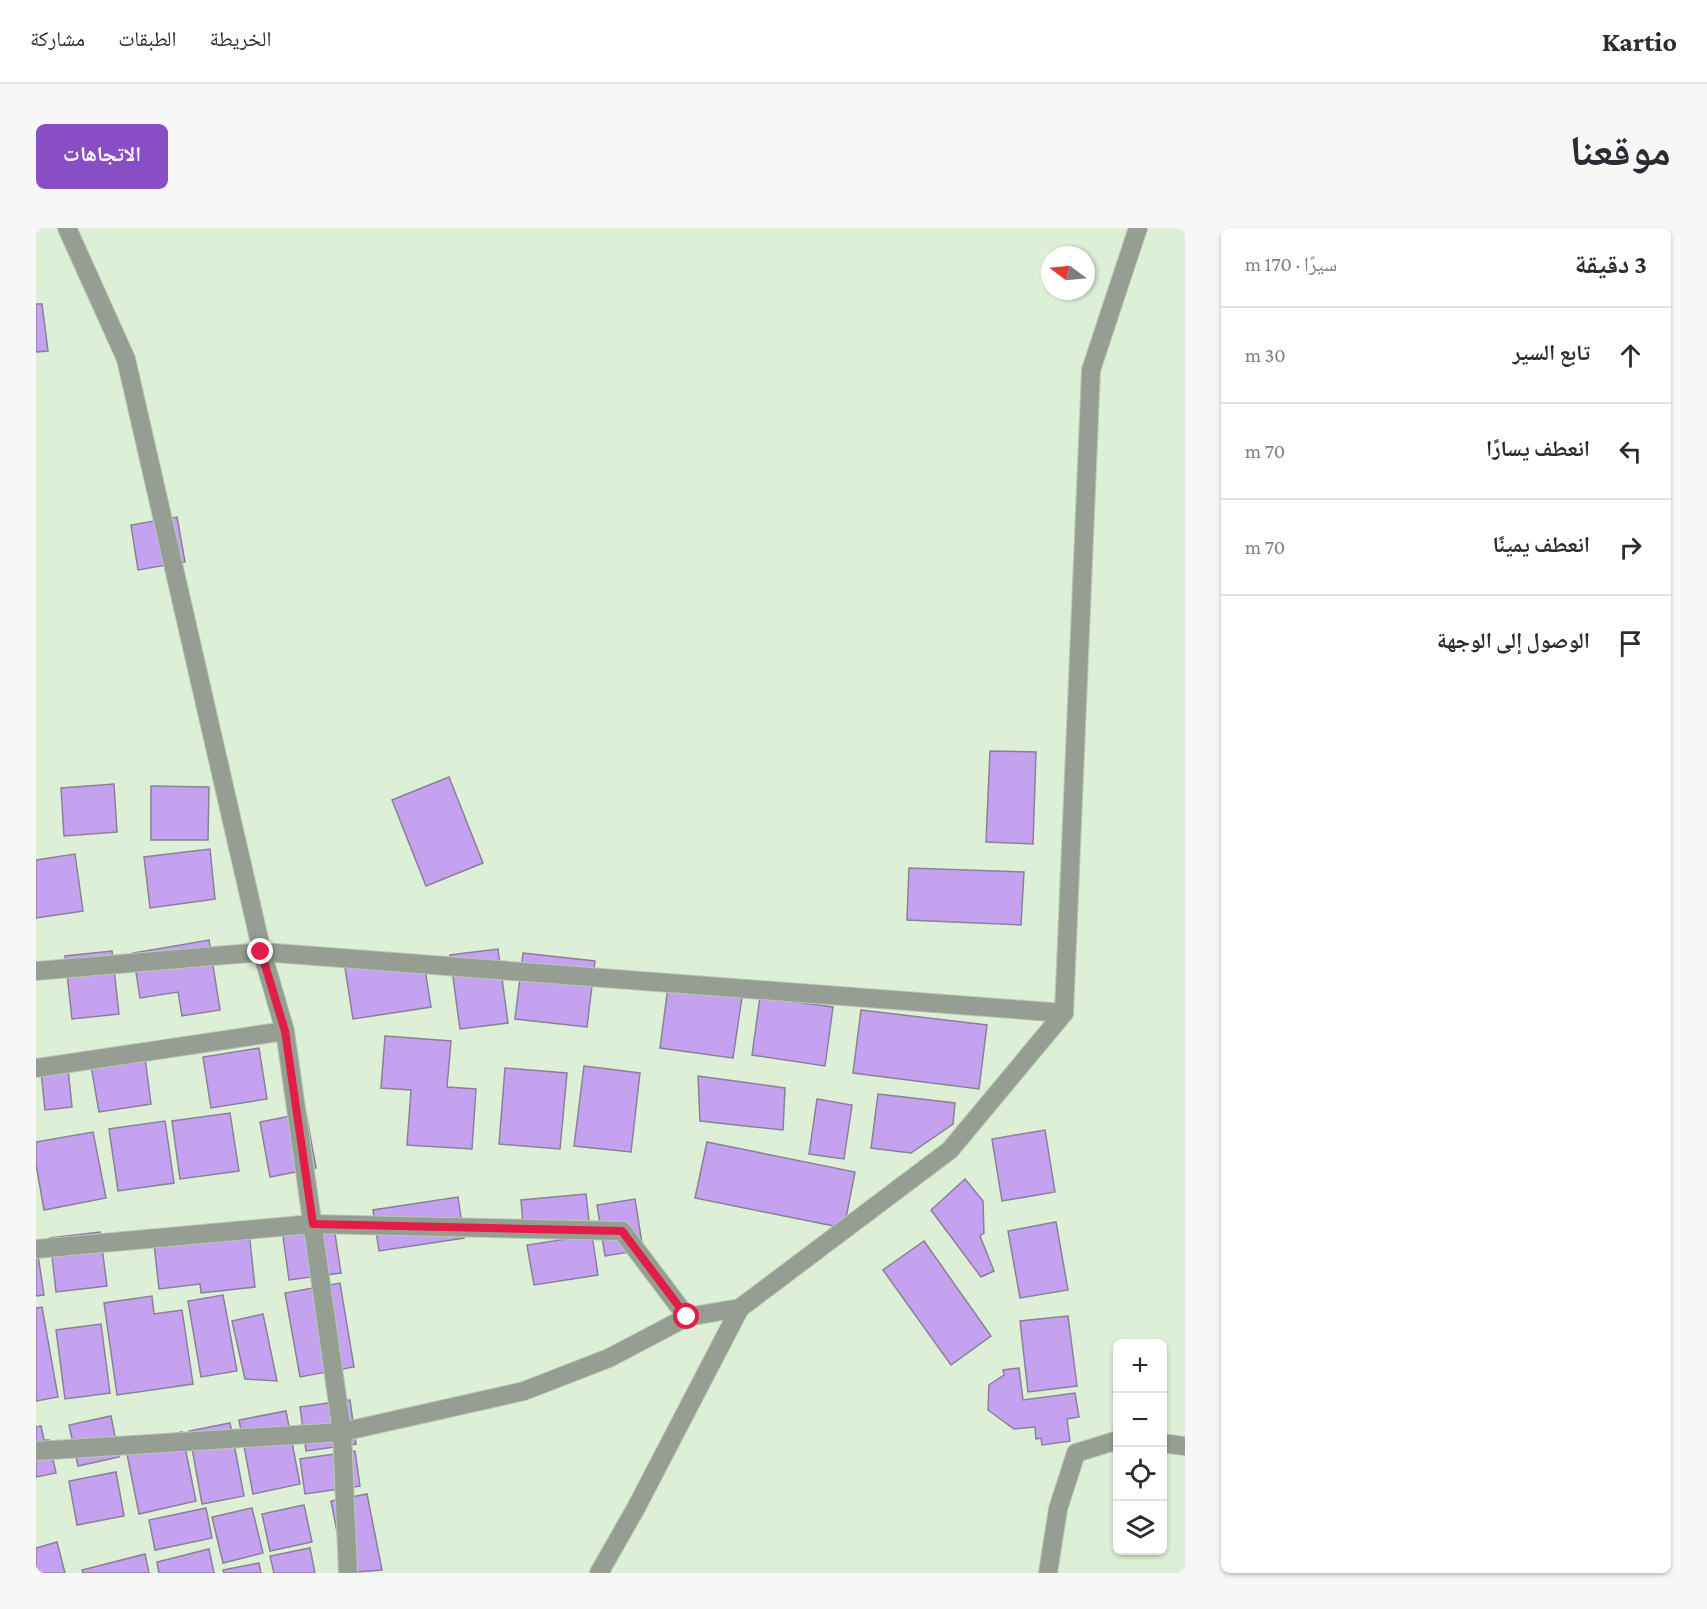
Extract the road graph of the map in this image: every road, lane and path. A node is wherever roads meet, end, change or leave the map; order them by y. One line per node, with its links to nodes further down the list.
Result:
1 (67, 228): 3 (street)
2 (1138, 228): 5 (street)
3 (261, 952): 4 (street); 5 (street); 6 (street)
4 (36, 971)
5 (1064, 1013): 10 (street)
6 (285, 1031): 7 (street); 8 (street)
7 (36, 1068)
8 (313, 1224): 9 (street); 11 (street); 12 (street)
9 (36, 1249)
10 (741, 1308): 11 (street); 18 (street)
11 (687, 1317): 12 (street)
12 (342, 1432): 16 (street); 17 (street)
13 (1113, 1442): 19 (street)
14 (1167, 1444): 15 (street)
15 (1185, 1446)
16 (36, 1451)
17 (348, 1573)
18 (599, 1573)
19 (1048, 1573)

